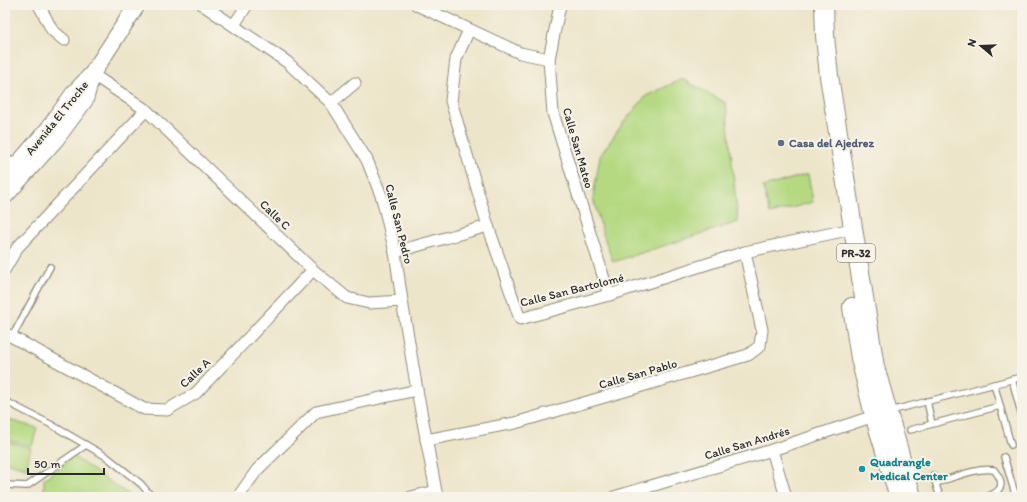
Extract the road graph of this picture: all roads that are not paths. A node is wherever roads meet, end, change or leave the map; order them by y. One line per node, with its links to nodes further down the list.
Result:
1 (136, 5): 12 (street, Avenida El Troche)
2 (203, 5): 8 (street, Calle San Pedro)
3 (248, 5): 8 (street)
4 (417, 5): 9 (street)
5 (560, 5): 11 (street, Calle San Mateo)
6 (40, 6): 10 (street)
7 (819, 9): 19 (main road, PR-32)
8 (234, 25): 14 (street, Calle San Pedro)
9 (469, 30): 11 (street); 18 (street, Calle San Bartolomé)
10 (64, 40)
11 (549, 60): 25 (street, Calle San Mateo)
12 (92, 74): 15 (street, Calle C); 16 (street, Avenida El Troche)
13 (355, 83): 14 (street)
14 (331, 103): 20 (street, Calle San Pedro)
15 (146, 110): 23 (street); 24 (street, Calle C)
16 (12, 171): 17 (street, Avenida El Troche)
17 (5, 196)
18 (488, 226): 20 (street); 25 (street, Calle San Bartolomé)
19 (846, 231): 21 (street, Calle San Bartolomé); 36 (main road, PR-32)
20 (395, 252): 26 (street, Calle San Pedro)
21 (745, 252): 25 (street, Calle San Bartolomé); 40 (street, Calle San Pablo)
22 (50, 267): 27 (lane)
23 (5, 269)
24 (313, 270): 26 (street, Calle C); 27 (street, Calle A)
25 (609, 295)
26 (402, 302): 31 (street, Calle San Pedro)
27 (8, 335)
28 (1022, 377): 29 (lane)
29 (1012, 379): 30 (lane); 32 (lane)
30 (994, 384): 33 (lane); 35 (lane)
31 (417, 390): 40 (street, Calle San Pedro); 50 (street)
32 (1020, 398): 37 (lane)
33 (927, 401): 36 (lane); 38 (lane)
34 (5, 402): 41 (lane)
35 (1000, 406): 38 (lane); 42 (lane)
36 (881, 413): 43 (street, Calle San Andrés); 54 (main road, PR-32); 55 (main road, PR-32)
37 (1022, 417)
38 (932, 424): 39 (lane)
39 (910, 430)
40 (426, 440): 48 (street, Calle San Pedro)
41 (86, 445): 47 (lane); 49 (lane)
42 (1011, 446)
43 (772, 450): 52 (street, Calle San Andrés); 53 (street)
44 (1004, 458): 58 (lane)
45 (933, 475): 46 (lane)
46 (936, 483): 56 (lane); 57 (lane)
47 (6, 485)
48 (436, 494): 51 (street)
49 (152, 497)
50 (238, 497)
51 (411, 497)
52 (614, 497)
53 (786, 497)
54 (899, 497)
55 (912, 497)
56 (940, 497)
57 (985, 497)
58 (1016, 497)

